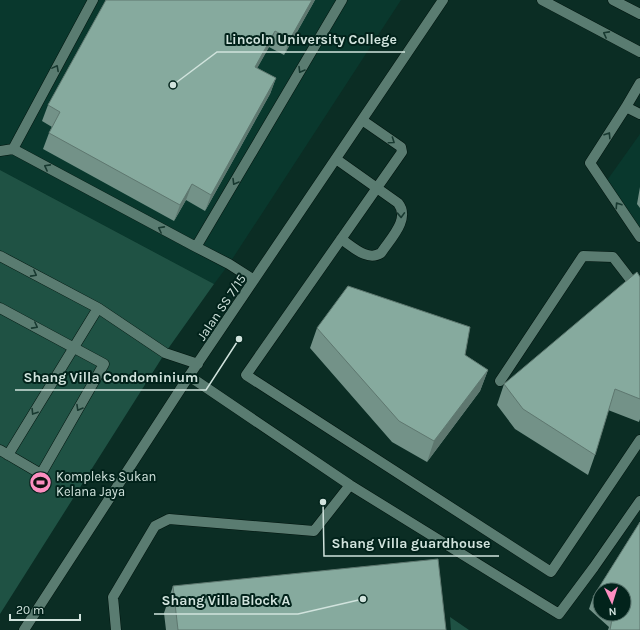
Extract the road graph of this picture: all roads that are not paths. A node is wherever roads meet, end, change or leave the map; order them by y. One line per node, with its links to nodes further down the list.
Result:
1 (93, 0): 12 (street, one-way to 1)
2 (342, 0): 18 (street, one-way to 18)
3 (443, 0): 11 (street, Jalan SS 7/15)
4 (542, 0): 7 (street, one-way to 4)
5 (613, 0): 6 (street)
6 (640, 14)
7 (640, 52)
8 (640, 83): 9 (street)
9 (626, 107): 10 (street); 16 (street, one-way to 9)
10 (640, 114)
11 (362, 120): 14 (street, Jalan SS 7/15); 15 (street, one-way to 15)
12 (13, 149): 13 (street); 18 (street, one-way to 12)
13 (0, 151)
14 (336, 160): 15 (street); 20 (street, Jalan SS 7/15)
15 (377, 188): 17 (street); 17 (street, one-way to 17)
16 (640, 237)
17 (341, 239): 28 (street)
18 (196, 248): 20 (street)
19 (0, 256): 23 (street, one-way to 23)
20 (254, 280): 25 (street, Jalan SS 7/15)
21 (640, 292): 27 (street)
22 (0, 308): 24 (street, one-way to 24)
23 (98, 308): 24 (street); 25 (street)
24 (75, 347): 29 (street, one-way to 29); 29 (street, one-way to 29)
25 (198, 364): 26 (street, Jalan SS 7/15)
26 (189, 376): 30 (street); 32 (street, Jalan SS 7/15)
27 (500, 381)
28 (640, 440)
29 (4, 453)
30 (350, 484): 31 (street); 33 (street)
31 (640, 501)
32 (24, 630)
33 (116, 630)

